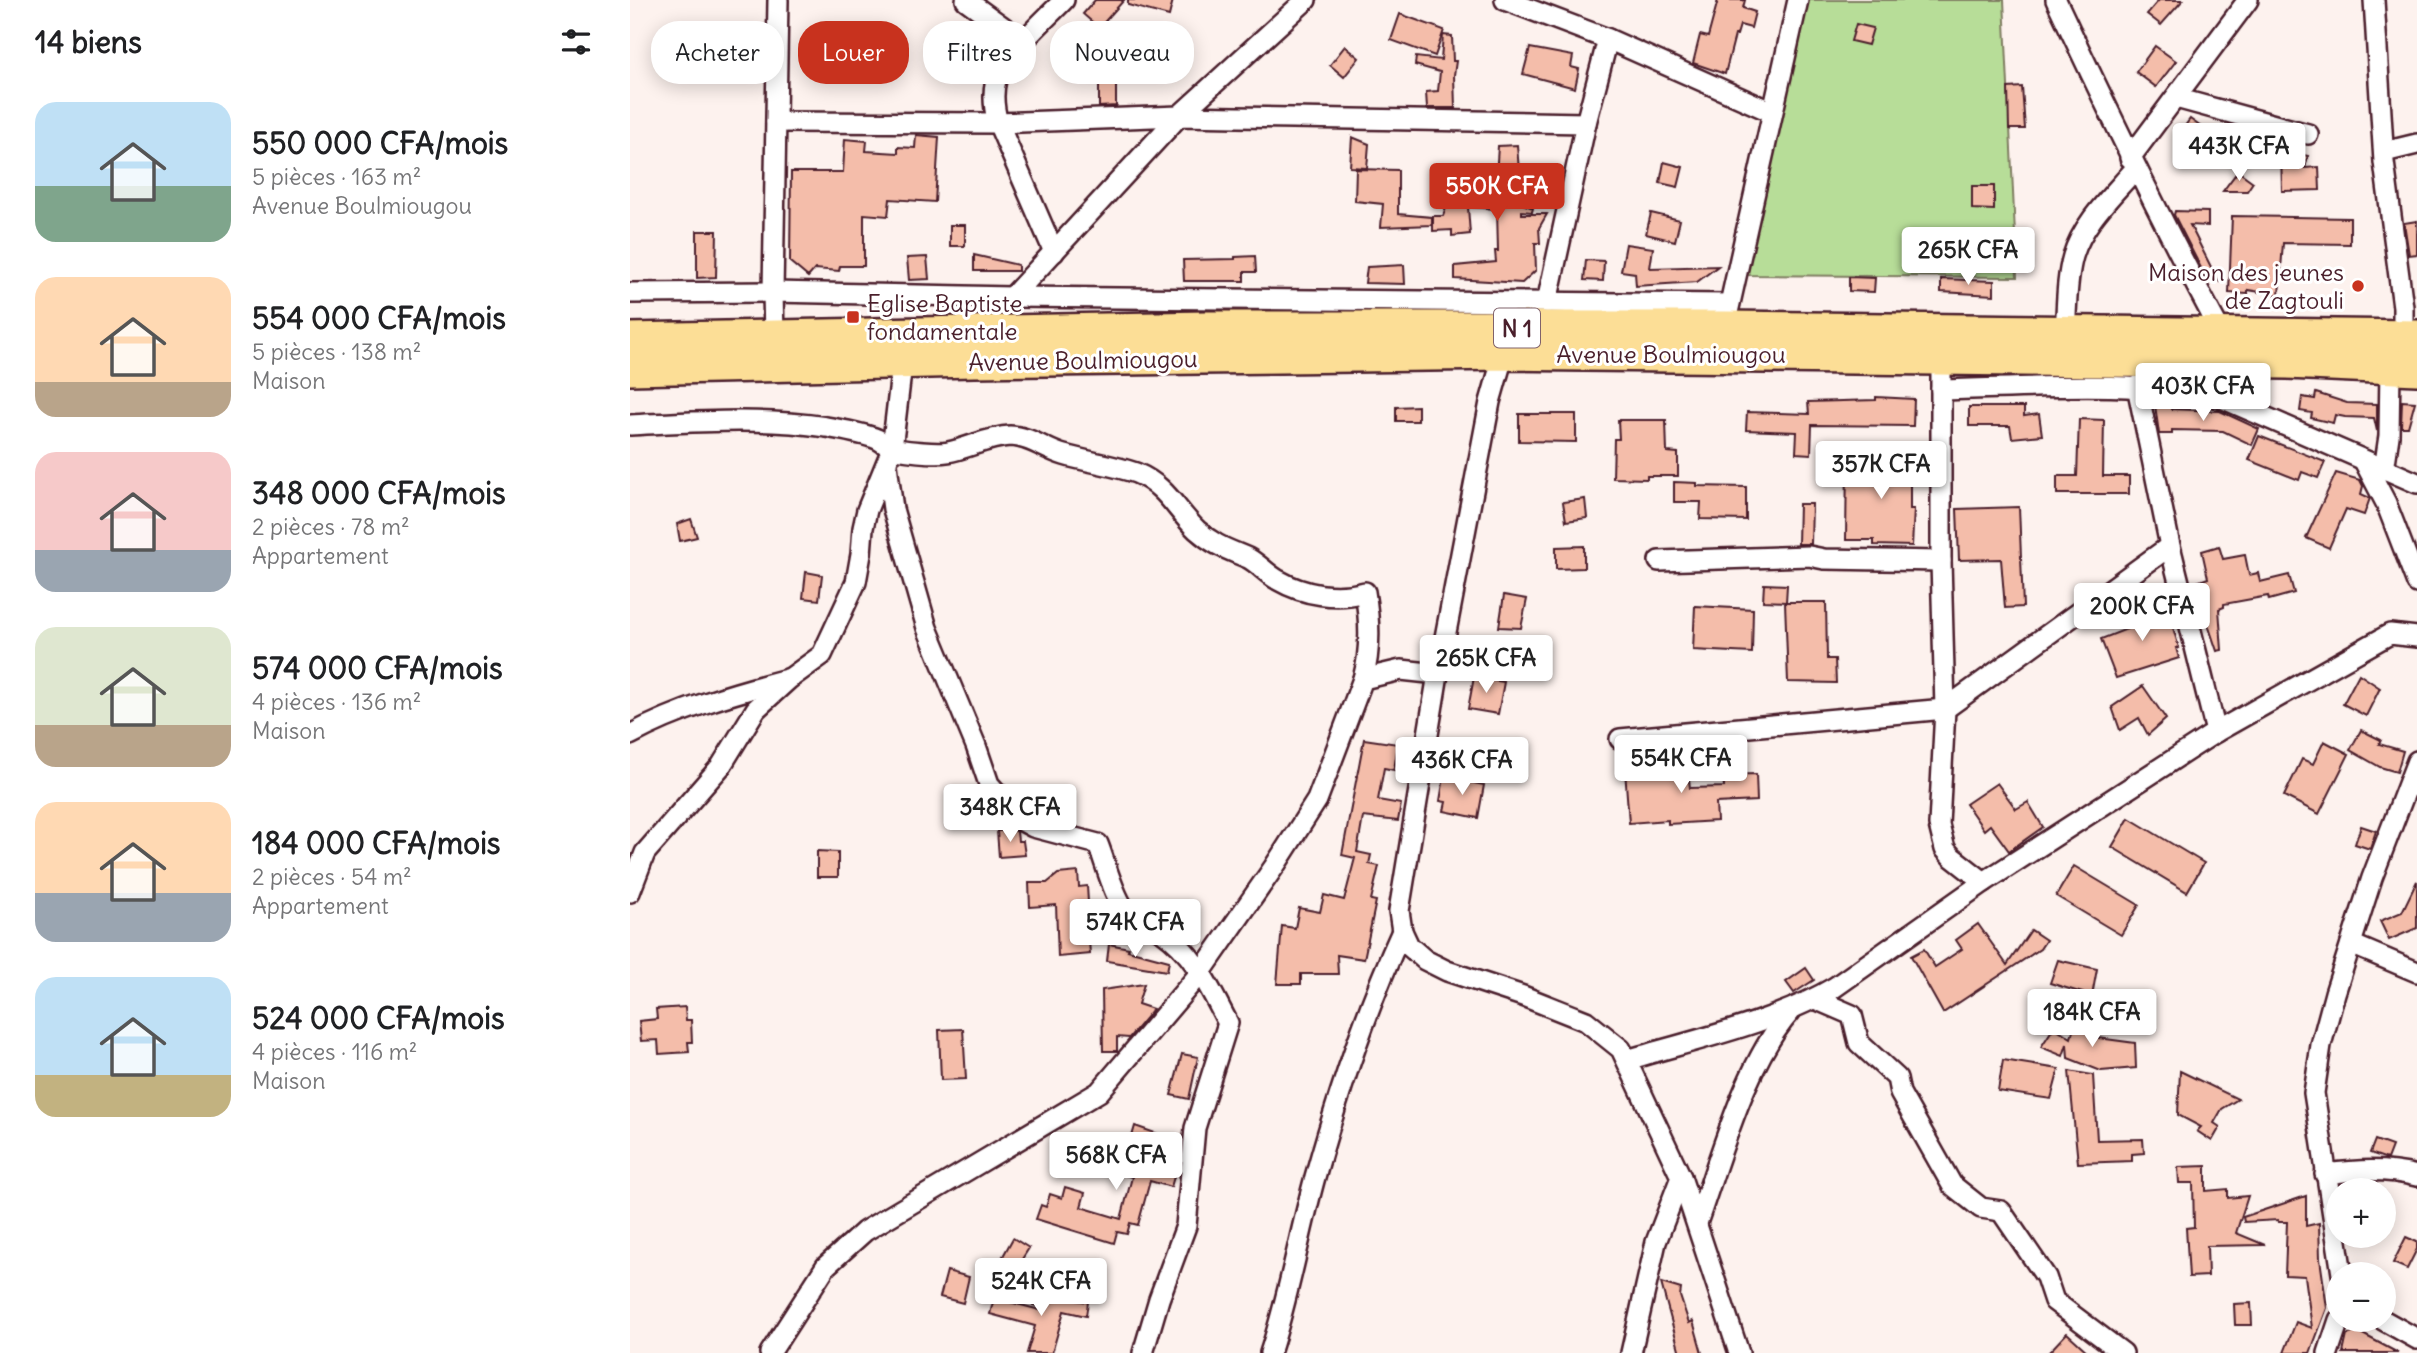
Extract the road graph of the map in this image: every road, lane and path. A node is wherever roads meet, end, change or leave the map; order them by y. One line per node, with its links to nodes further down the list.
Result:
1 (778, 0): 17 (street)
2 (966, 0): 10 (street)
3 (1064, 0): 11 (street)
4 (1306, 0): 16 (street)
5 (1505, 0): 12 (street)
6 (1798, 0): 15 (street)
7 (2056, 0): 23 (street)
8 (2248, 0): 14 (street)
9 (2374, 0): 22 (street)
10 (995, 21)
11 (1036, 29)
12 (1608, 39): 15 (street); 19 (street)
13 (995, 84): 18 (street)
14 (2176, 98): 20 (street); 23 (street)
15 (1772, 112): 29 (street)
16 (1179, 116): 18 (street); 19 (street); 24 (street)
17 (776, 122): 18 (street); 25 (street)
18 (998, 123): 24 (street)
19 (1586, 123): 28 (street)
20 (2308, 134)
21 (2417, 144): 22 (street)
22 (2384, 152): 33 (street)
23 (2133, 163): 30 (street); 31 (street)
24 (1054, 252): 27 (street)
25 (773, 292): 26 (street); 27 (street); 32 (street)
26 (630, 293)
27 (1012, 297): 28 (street)
28 (1547, 302): 29 (street)
29 (1727, 316): 30 (highway, Avenue Boulmiougou / N 1); 32 (highway, Avenue Boulmiougou / N 1)
30 (2065, 332): 31 (highway, Avenue Boulmiougou / N 1)
31 (2222, 334): 33 (highway, Avenue Boulmiougou / N 1)
32 (774, 337): 34 (highway, Avenue Boulmiougou / N 1)
33 (2410, 337)
34 (630, 340)
35 (1503, 353): 36 (highway, Avenue Boulmiougou / N 1); 37 (highway, Avenue Boulmiougou / N 1); 52 (street)
36 (1941, 357): 39 (highway, Avenue Boulmiougou / N 1); 41 (street)
37 (902, 364): 38 (highway, Avenue Boulmiougou / N 1); 43 (street)
38 (630, 368)
39 (2404, 368): 45 (street)
40 (2137, 386): 41 (street); 44 (street); 47 (street)
41 (1941, 390): 49 (street)
42 (630, 425): 43 (street)
43 (889, 457): 53 (street); 54 (street); 64 (street)
44 (2364, 461): 45 (street); 50 (street)
45 (2384, 470): 46 (street)
46 (2417, 483)
47 (2170, 545): 55 (street); 56 (street)
48 (1659, 561): 49 (street)
49 (1941, 561): 55 (street)
50 (2417, 583)
51 (2417, 637): 56 (street)
52 (1438, 674): 54 (street); 62 (street)
53 (789, 679): 57 (street); 61 (street)
54 (1363, 679): 64 (street)
55 (1945, 709): 58 (street); 60 (street)
56 (2216, 732): 60 (street)
57 (630, 735)
58 (1620, 738)
59 (2417, 761): 63 (street)
60 (1984, 881): 66 (street)
61 (630, 892)
62 (1402, 931): 68 (street); 79 (street)
63 (2351, 944): 65 (street); 69 (street)
64 (1201, 972): 77 (street); 78 (street)
65 (2417, 972)
66 (1815, 999): 67 (street); 82 (street)
67 (1793, 1008): 68 (street); 72 (street)
68 (1627, 1060): 71 (street)
69 (2325, 1174): 70 (street); 73 (street)
70 (2417, 1175)
71 (1681, 1177): 72 (street); 80 (street)
72 (1697, 1223): 81 (street)
73 (2340, 1262)
74 (2396, 1327): 76 (street)
75 (2335, 1332): 83 (street)
76 (2417, 1339)
77 (770, 1353)
78 (1143, 1353)
79 (1270, 1353)
80 (1631, 1353)
81 (1739, 1353)
82 (2123, 1353)
83 (2329, 1353)

